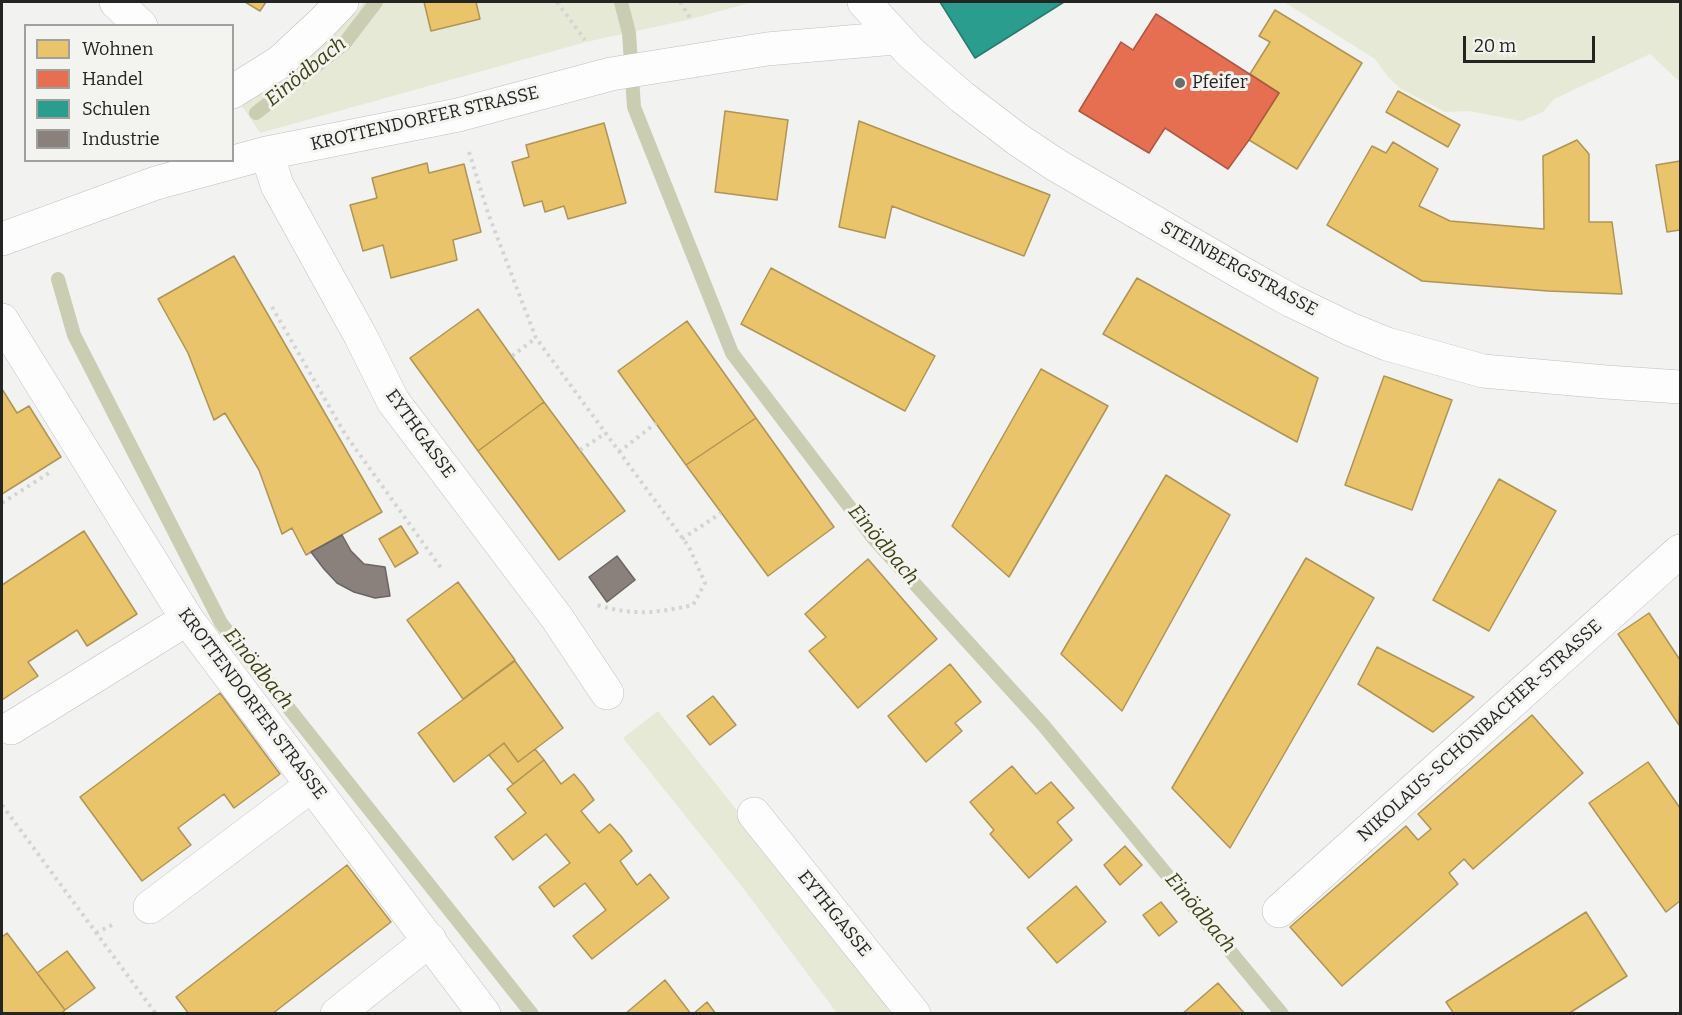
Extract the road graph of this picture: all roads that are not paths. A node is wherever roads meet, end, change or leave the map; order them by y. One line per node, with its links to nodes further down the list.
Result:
1 (116, 2): 4 (street)
2 (342, 2): 6 (street)
3 (864, 2): 5 (street, STEINBERGSTRASSE)
4 (139, 24)
5 (895, 38): 7 (street, KROTTENDORFER STRASSE); 13 (street, STEINBERGSTRASSE)
6 (234, 91)
7 (267, 153): 8 (street, KROTTENDORFER STRASSE); 16 (street, EYTHGASSE)
8 (234, 159)
9 (217, 162): 10 (street, KROTTENDORFER STRASSE)
10 (161, 172): 11 (street, KROTTENDORFER STRASSE)
11 (2, 239)
12 (2, 320): 15 (street, KROTTENDORFER STRASSE)
13 (1680, 387)
14 (1680, 551): 21 (street, NIKOLAUS-SCHÖNBACHER-STRASSE)
15 (187, 619): 17 (street); 18 (street, KROTTENDORFER STRASSE)
16 (607, 693)
17 (11, 728)
18 (312, 785): 20 (street); 22 (street, KROTTENDORFER STRASSE)
19 (754, 814): 25 (street, EYTHGASSE)
20 (150, 907)
21 (1279, 911)
22 (430, 940): 23 (street); 24 (street, KROTTENDORFER STRASSE)
23 (337, 1014)
24 (484, 1014)
25 (914, 1014)

